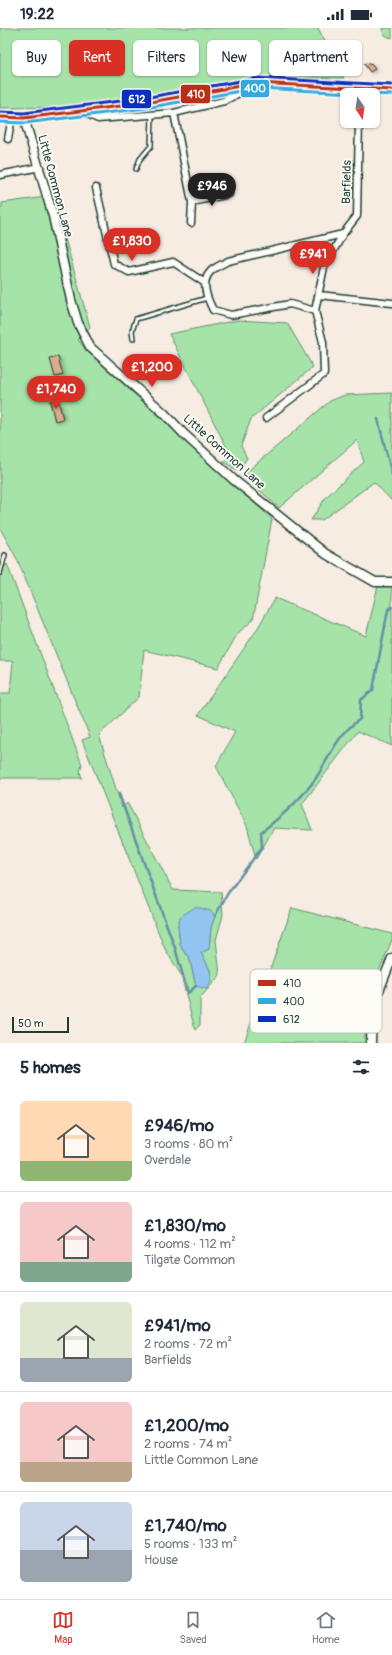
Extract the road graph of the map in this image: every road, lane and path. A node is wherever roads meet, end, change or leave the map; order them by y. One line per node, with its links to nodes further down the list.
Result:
1 (257, 83): 2 (main road); 5 (main road); 6 (street)
2 (340, 90)
3 (392, 90): 4 (main road)
4 (380, 91)
5 (83, 112): 7 (street); 10 (main road)
6 (174, 113): 7 (street); 18 (street)
7 (152, 115): 14 (lane)
8 (0, 117): 9 (main road)
9 (12, 118): 10 (main road); 12 (street)
10 (24, 118): 13 (street, Little Common Lane)
11 (359, 128): 20 (street, Barfields)
12 (8, 139)
13 (40, 167): 15 (street); 30 (street, Little Common Lane)
14 (136, 169)
15 (0, 174)
16 (96, 188): 21 (street)
17 (228, 194): 18 (street)
18 (192, 202): 19 (street)
19 (191, 223)
20 (343, 234): 21 (street); 22 (street, Barfields)
21 (205, 283): 23 (street)
22 (319, 295): 24 (street); 25 (street, Barfields)
23 (207, 298): 25 (street); 26 (lane)
24 (392, 303)
25 (315, 311): 27 (street, Barfields)
26 (133, 339)
27 (266, 418)
28 (5, 556): 29 (lane)
29 (0, 573)
30 (392, 582)
31 (392, 958): 32 (street)
32 (382, 983)
33 (371, 1033): 34 (street)
34 (371, 1043)

